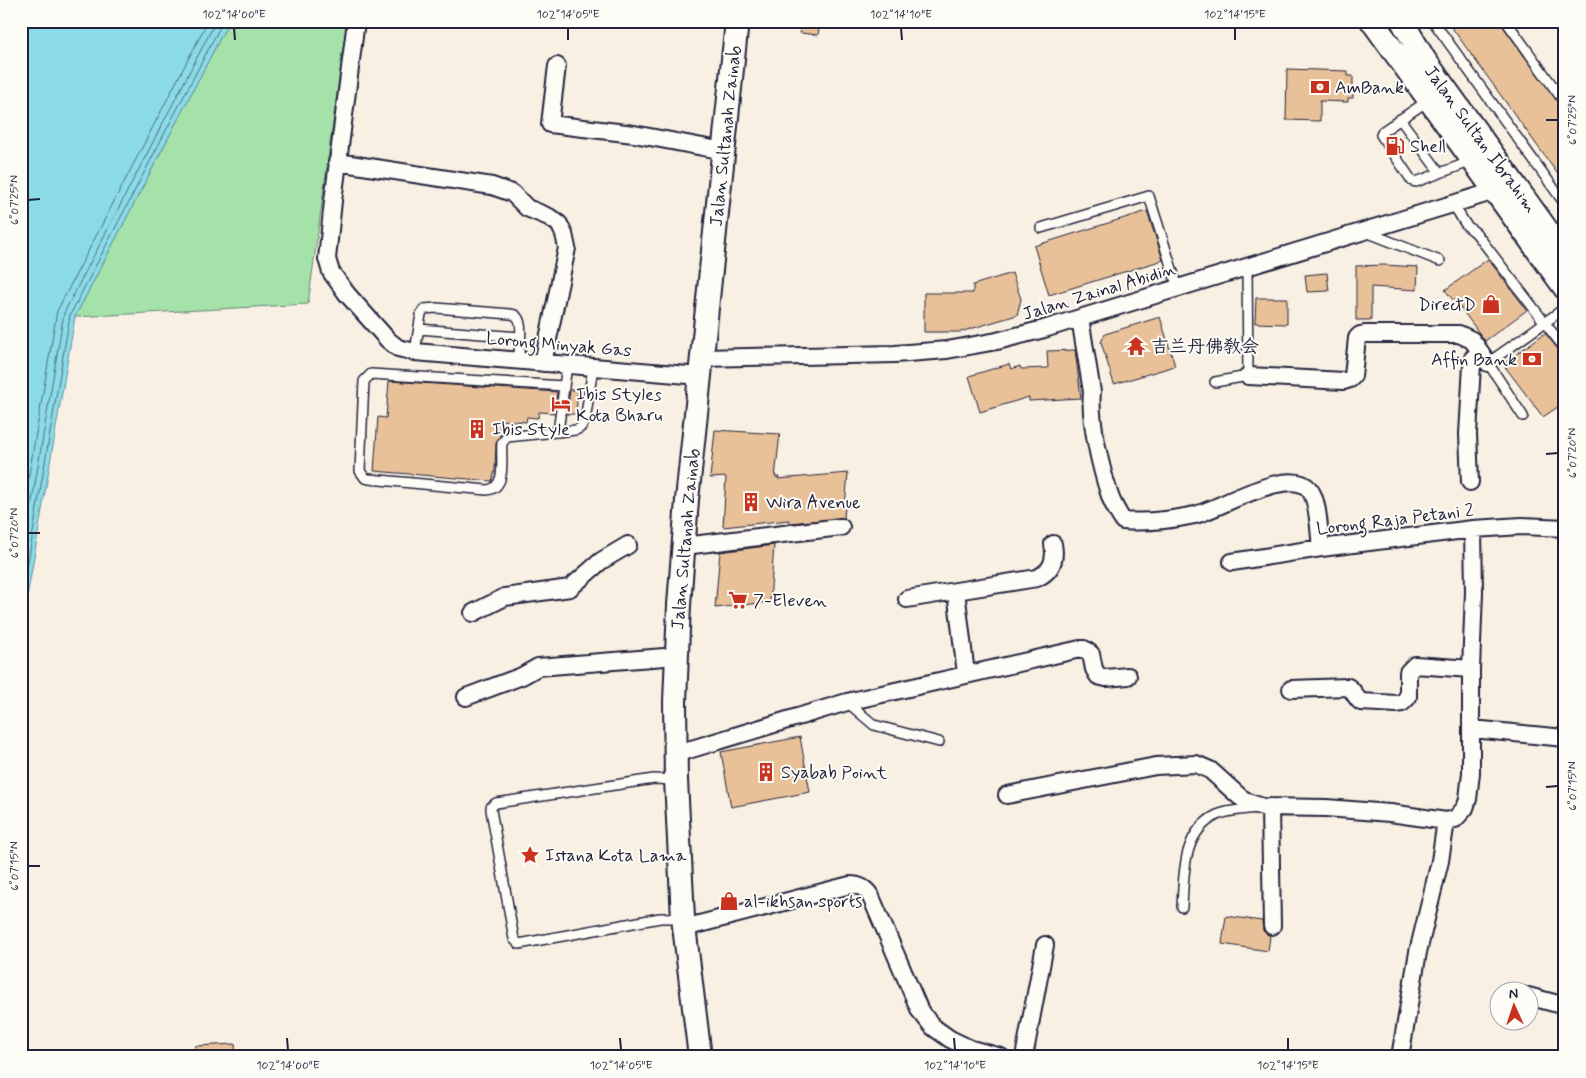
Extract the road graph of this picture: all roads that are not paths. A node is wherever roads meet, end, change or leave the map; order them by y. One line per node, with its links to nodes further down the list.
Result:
1 (356, 21): 13 (street, Lorong Minyak Gas)
2 (738, 21): 11 (main road, Jalan Sultanah Zainab)
3 (1372, 21): 8 (main road, Jalan Sultan Ibrahim)
4 (1433, 21): 17 (lane)
5 (1506, 21): 9 (lane)
6 (1407, 26): 20 (main road, Jalan Sultan Ibrahim)
7 (557, 66): 11 (street)
8 (1429, 100): 10 (lane); 12 (main road, Jalan Sultan Ibrahim)
9 (1565, 103)
10 (1400, 119): 14 (lane); 14 (lane)
11 (724, 151): 37 (main road, Jalan Sultanah Zainab)
12 (1473, 161): 14 (lane); 15 (main road, Jalan Sultan Ibrahim)
13 (338, 162): 31 (street, Lorong Minyak Gas); 34 (street)
14 (1440, 173)
15 (1495, 191): 16 (street, Jalan Zainal Abidin); 24 (main road, Jalan Sultan Ibrahim)
16 (1453, 204): 19 (street, Jalan Zainal Abidin); 27 (lane)
17 (1565, 204)
18 (1040, 228): 23 (lane)
19 (1363, 231): 21 (lane); 22 (street, Jalan Zainal Abidin)
20 (1564, 253)
21 (1440, 261)
22 (1247, 267): 23 (street, Jalan Zainal Abidin); 38 (lane)
23 (1178, 288): 26 (street, Jalan Zainal Abidin)
24 (1565, 288)
25 (1565, 308): 27 (lane)
26 (1080, 318): 37 (street, Jalan Zainal Abidin); 50 (street)
27 (1545, 322): 30 (lane); 32 (lane)
28 (418, 329): 29 (lane); 29 (lane); 31 (lane)
29 (520, 337): 33 (lane)
30 (1565, 349)
31 (415, 352): 33 (street, Lorong Minyak Gas)
32 (1484, 358): 38 (street); 41 (lane); 43 (street)
33 (518, 361): 34 (street, Lorong Minyak Gas)
34 (543, 363): 35 (street, Lorong Minyak Gas)
35 (567, 365): 36 (street, Lorong Minyak Gas); 40 (lane)
36 (593, 367): 37 (street, Lorong Minyak Gas); 42 (lane)
37 (701, 367): 49 (main road, Jalan Sultanah Zainab)
38 (1248, 376): 39 (lane)
39 (1215, 382)
40 (564, 386): 42 (lane); 42 (lane)
41 (1523, 416)
42 (558, 432)
43 (1470, 482)
44 (841, 527): 49 (street)
45 (1565, 528): 46 (street, Lorong Raja Petani 2)
46 (1473, 529): 50 (street, Lorong Raja Petani 2); 56 (street)
47 (1053, 544): 52 (street)
48 (628, 545): 54 (street)
49 (684, 546): 55 (main road, Jalan Sultanah Zainab)
50 (1320, 548): 51 (street, Lorong Raja Petani 2)
51 (1232, 562)
52 (956, 591): 53 (street); 57 (street)
53 (907, 599)
54 (473, 612)
55 (677, 656): 60 (street); 65 (main road, Jalan Sultanah Zainab)
56 (1471, 669): 59 (street); 62 (street)
57 (966, 674): 58 (street); 61 (street)
58 (1128, 676)
59 (1291, 689)
60 (466, 697)
61 (847, 702): 64 (lane); 65 (street)
62 (1472, 729): 63 (street); 69 (street)
63 (1565, 738)
64 (939, 742)
65 (676, 754): 66 (main road, Jalan Sultanah Zainab)
66 (676, 780): 71 (main road, Jalan Sultanah Zainab); 71 (lane)
67 (1007, 795): 68 (street)
68 (1266, 807): 69 (street); 70 (lane); 72 (street)
69 (1446, 821): 79 (street)
70 (1182, 907)
71 (684, 923): 76 (main road, Jalan Sultanah Zainab); 77 (street)
72 (1272, 926)
73 (1046, 945): 78 (street)
74 (1538, 999): 75 (street)
75 (1565, 1006)
76 (700, 1057)
77 (1001, 1057)
78 (1024, 1057)
79 (1400, 1057)

